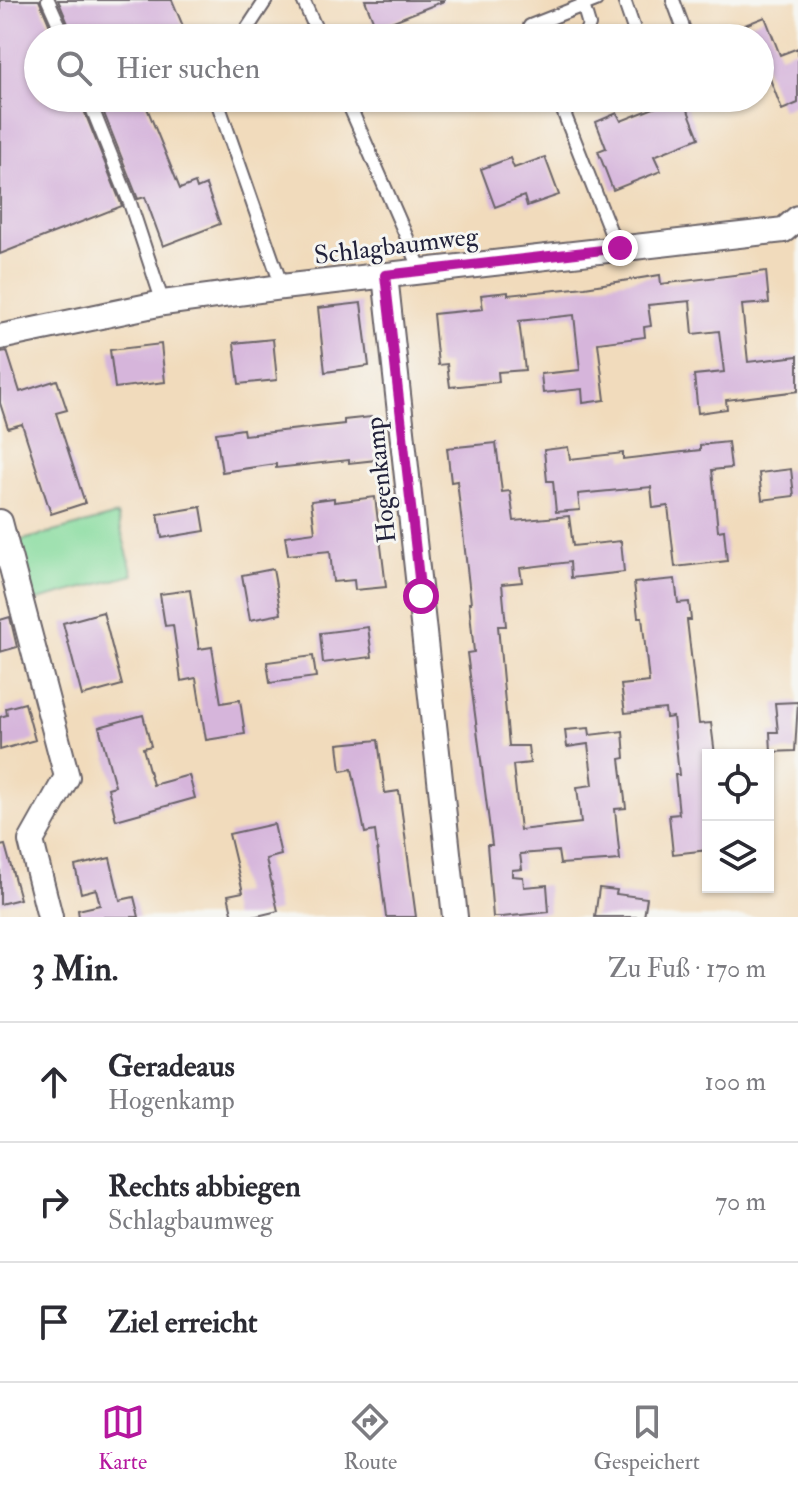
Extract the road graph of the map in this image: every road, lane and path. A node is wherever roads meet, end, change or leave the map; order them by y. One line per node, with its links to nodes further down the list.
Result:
1 (48, 0): 8 (lane)
2 (266, 0): 9 (lane)
3 (303, 0): 10 (lane)
4 (596, 0): 7 (lane)
5 (624, 0): 13 (lane)
6 (673, 0): 14 (lane)
7 (583, 5): 11 (lane); 12 (lane)
8 (59, 24)
9 (250, 24)
10 (314, 24)
11 (535, 24)
12 (589, 24)
13 (632, 24)
14 (682, 24)
15 (94, 112): 24 (lane)
16 (221, 112): 23 (lane)
17 (352, 112): 21 (lane)
18 (564, 112): 20 (lane)
19 (793, 232): 20 (street, Schlagbaumweg)
20 (617, 248): 21 (street, Schlagbaumweg)
21 (421, 270): 22 (street, Schlagbaumweg)
22 (385, 275): 23 (street, Schlagbaumweg); 28 (street, Hogenkamp)
23 (282, 287): 24 (street, Schlagbaumweg)
24 (163, 303): 25 (street, Schlagbaumweg)
25 (0, 337)
26 (0, 522): 27 (street)
27 (50, 917)
28 (455, 917)

